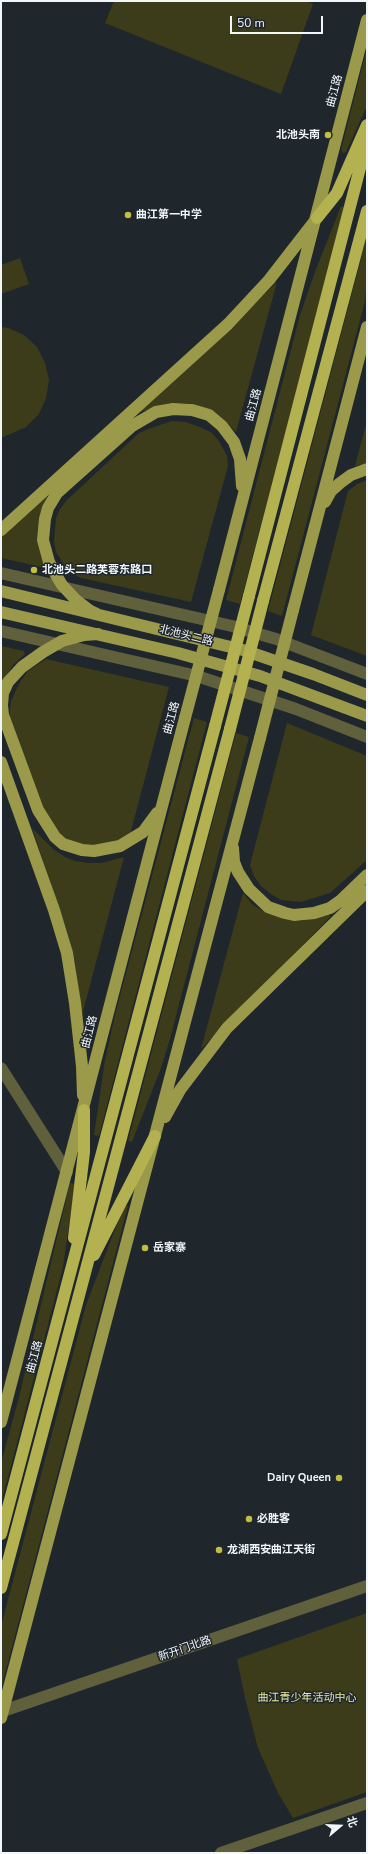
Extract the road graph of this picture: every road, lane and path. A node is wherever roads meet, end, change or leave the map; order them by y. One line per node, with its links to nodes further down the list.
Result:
1 (367, 20): 5 (main road, 曲江路)
2 (367, 125): 5 (highway)
3 (367, 141): 33 (highway, 曲江路, bridge)
4 (367, 211): 32 (highway, bridge)
5 (317, 218): 8 (main road, 曲江路); 10 (main road)
6 (367, 327): 9 (main road)
7 (367, 469): 9 (main road)
8 (242, 502): 12 (main road); 24 (main road, 曲江路, bridge)
9 (316, 523): 25 (main road, bridge)
10 (1, 530)
11 (1, 573): 12 (street)
12 (64, 587): 15 (main road); 19 (street)
13 (1, 591): 15 (main road, 北池头二路)
14 (1, 612): 17 (main road, 北池头二路)
15 (97, 614): 20 (main road, 北池头二路)
16 (1, 632): 18 (street)
17 (98, 634): 18 (main road); 21 (main road, 北池头二路)
18 (56, 644): 22 (street); 24 (main road)
19 (367, 674)
20 (367, 695)
21 (367, 716)
22 (367, 737)
23 (1, 762): 29 (main road)
24 (164, 798): 29 (main road, 曲江路)
25 (233, 839): 26 (main road); 30 (main road)
26 (367, 875)
27 (367, 891): 30 (main road)
28 (1, 1068): 31 (street)
29 (84, 1110): 31 (main road, 曲江路); 33 (highway)
30 (155, 1136): 32 (highway); 38 (main road)
31 (67, 1172): 34 (main road, 曲江路)
32 (83, 1278): 37 (highway)
33 (69, 1282): 35 (highway, 曲江路)
34 (1, 1422)
35 (1, 1534)
36 (367, 1586): 38 (street, 新开门北路)
37 (1, 1588)
38 (2, 1715)
39 (367, 1803): 40 (street)
40 (221, 1853)

